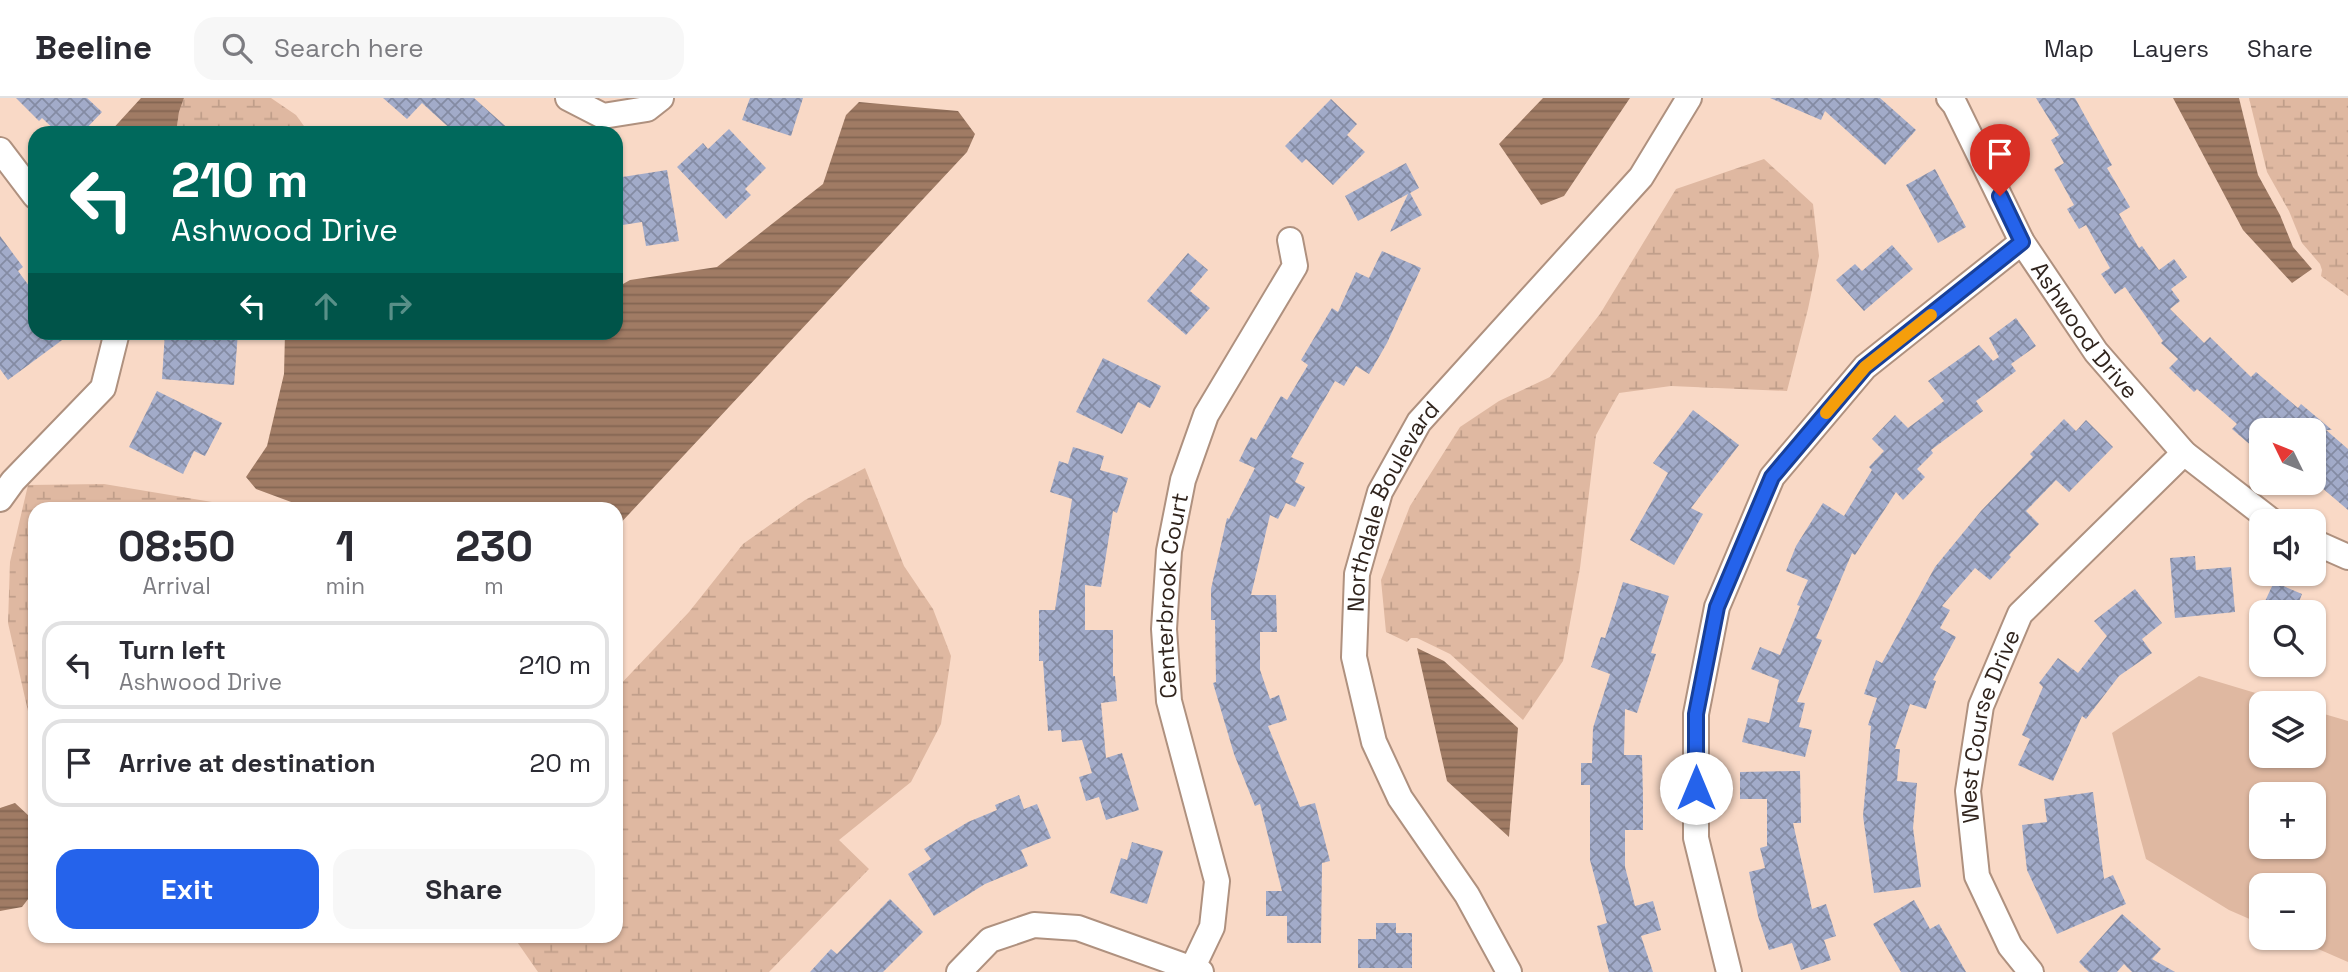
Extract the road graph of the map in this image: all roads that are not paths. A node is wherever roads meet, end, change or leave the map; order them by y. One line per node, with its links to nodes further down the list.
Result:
1 (568, 98): 2 (street)
2 (661, 98)
3 (1689, 98): 17 (street, Northdale Boulevard)
4 (1949, 98): 8 (street, Ashwood Drive)
5 (0, 150): 6 (street)
6 (28, 188)
7 (1290, 240): 15 (street, Centerbrook Court)
8 (2022, 242): 10 (street, Ashwood Drive); 18 (street)
9 (115, 340): 11 (street)
10 (2184, 453): 12 (street, Ashwood Drive); 19 (street, West Course Drive)
11 (0, 499)
12 (2256, 509)
13 (2326, 548): 14 (street)
14 (2348, 558)
15 (1196, 971): 16 (street)
16 (959, 972)
17 (1509, 972)
18 (1729, 972)
19 (2031, 972)

